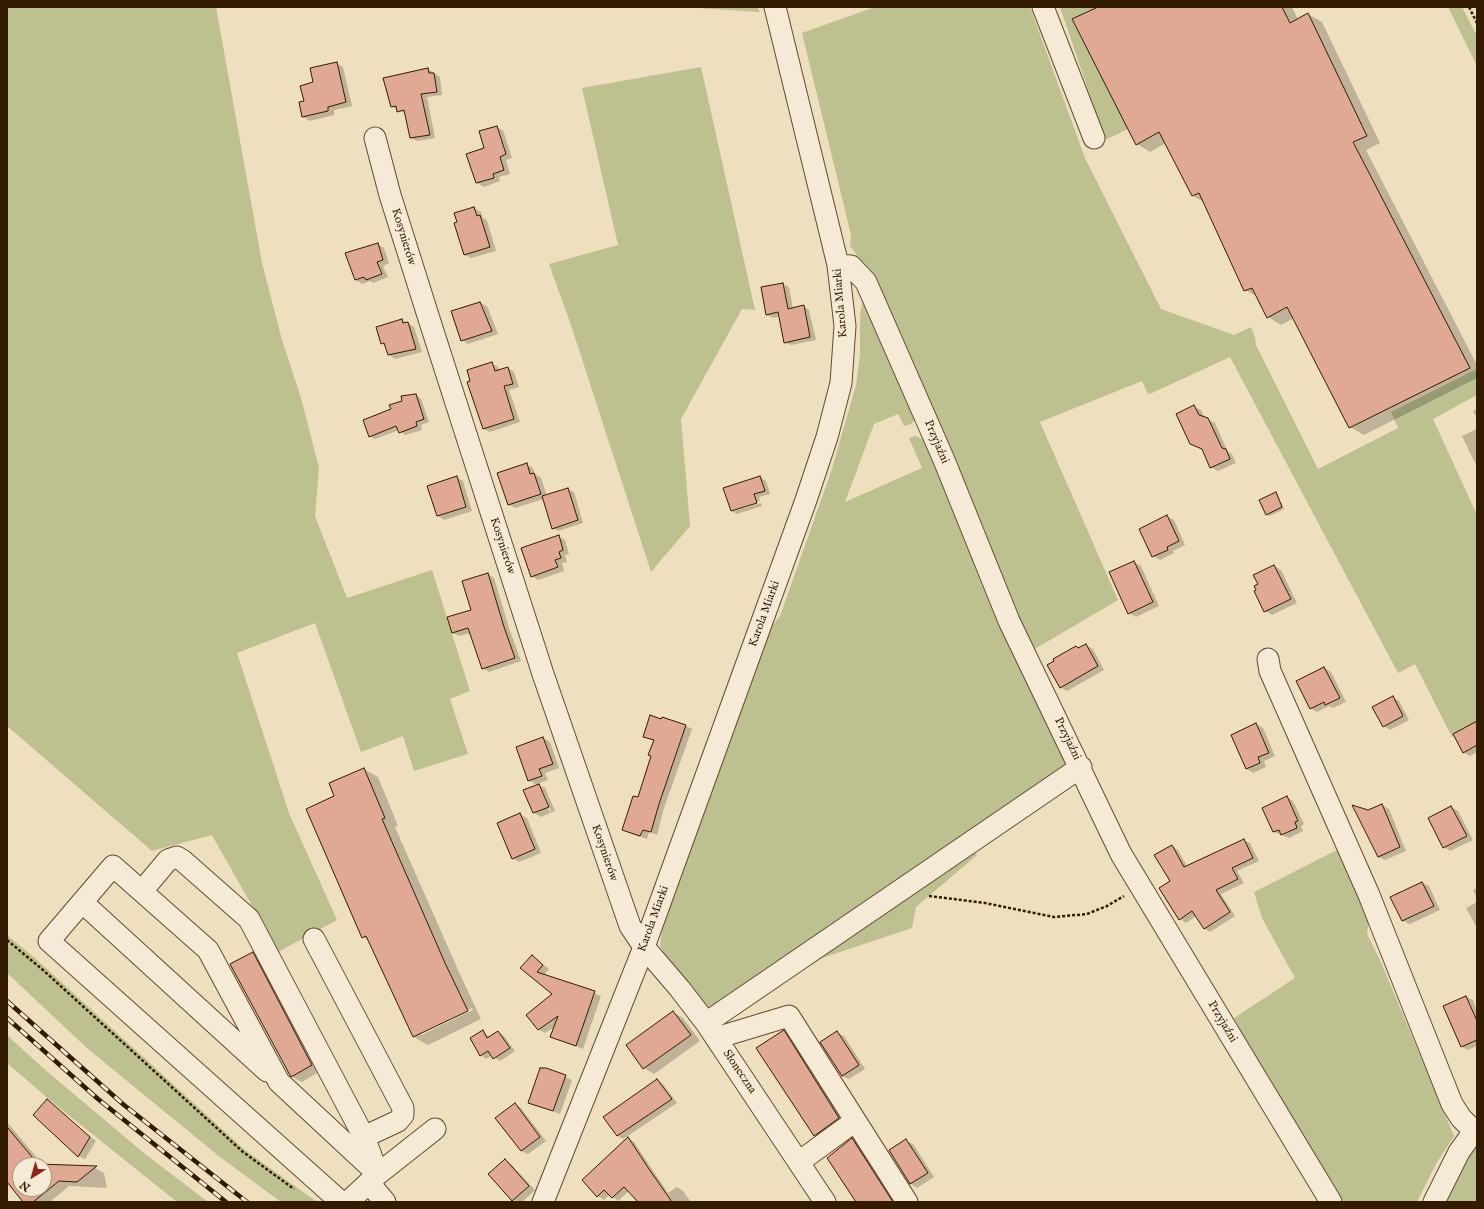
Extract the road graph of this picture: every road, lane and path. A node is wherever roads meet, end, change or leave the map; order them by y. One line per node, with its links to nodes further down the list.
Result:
1 (775, 7): 7 (street, Karola Miarki)
2 (1043, 7): 6 (street)
3 (1468, 7): 4 (path)
4 (1477, 23)
5 (375, 138): 16 (street, Kosynierów)
6 (1094, 138)
7 (838, 265): 9 (street, Przyjaźni); 16 (street, Karola Miarki)
8 (1268, 659): 21 (street)
9 (1081, 767): 10 (street, Przyjaźni); 12 (street)
10 (1140, 887): 12 (path); 32 (street, Przyjaźni)
11 (142, 891): 13 (street); 18 (street); 22 (street)
12 (898, 893): 17 (street)
13 (82, 902): 18 (street); 26 (street)
14 (314, 938): 22 (street)
15 (7, 940): 25 (path)
16 (644, 947): 17 (street, Słoneczna); 29 (street, Karola Miarki)
17 (711, 1030): 19 (street); 23 (street, Słoneczna)
18 (279, 1082): 24 (street)
19 (855, 1121): 23 (street); 31 (street)
20 (435, 1129): 24 (street)
21 (1476, 1132): 33 (street)
22 (364, 1137): 24 (street)
23 (799, 1162): 30 (street, Słoneczna)
24 (374, 1178): 27 (street); 28 (street)
25 (300, 1193)
26 (341, 1202)
27 (348, 1202)
28 (385, 1202)
29 (543, 1202)
30 (825, 1202)
31 (907, 1202)
32 (1331, 1202)
33 (1434, 1202)

